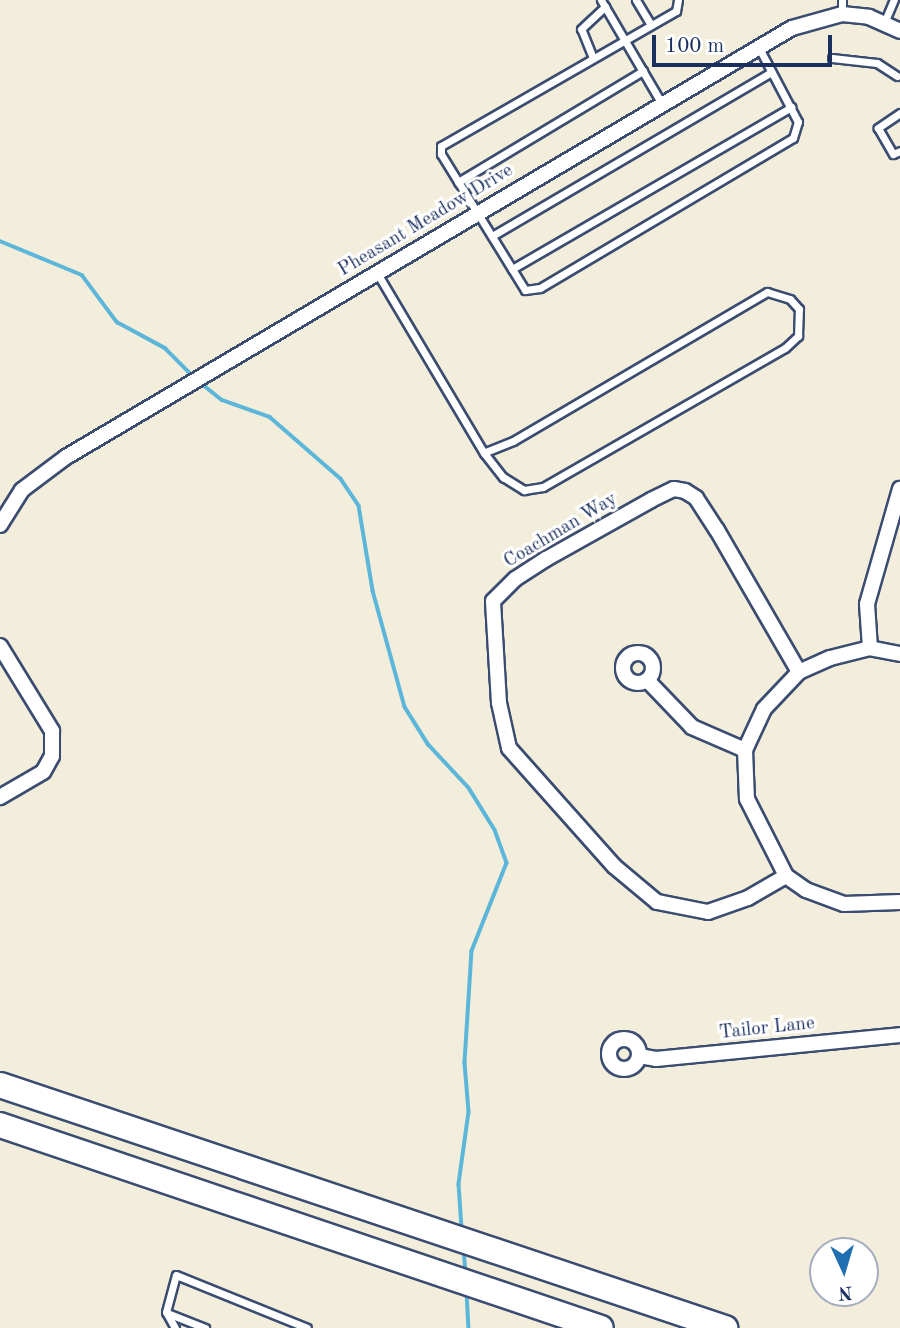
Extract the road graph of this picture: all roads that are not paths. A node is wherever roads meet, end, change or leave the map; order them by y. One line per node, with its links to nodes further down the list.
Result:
1 (636, 0): 7 (lane)
2 (678, 0): 7 (lane)
3 (894, 0): 6 (lane)
4 (603, 3): 9 (lane); 11 (lane)
5 (842, 7): 6 (street, Pheasant Meadow Drive); 10 (street, Pheasant Meadow Drive)
6 (884, 23): 8 (street, Pheasant Meadow Drive)
7 (652, 24): 9 (lane)
8 (900, 31)
9 (625, 40): 11 (lane); 13 (lane)
10 (758, 47): 14 (lane); 16 (street, Pheasant Meadow Drive)
11 (593, 58): 20 (lane)
12 (832, 58): 15 (lane)
13 (643, 71): 16 (lane); 20 (lane)
14 (772, 72): 17 (lane); 22 (lane)
15 (899, 79)
16 (662, 104): 21 (street, Pheasant Meadow Drive)
17 (791, 107): 23 (lane); 23 (lane)
18 (900, 113): 19 (lane)
19 (900, 151)
20 (458, 182): 21 (lane)
21 (477, 213): 22 (lane); 24 (street, Pheasant Meadow Drive)
22 (492, 236): 23 (lane)
23 (512, 269)
24 (377, 272): 25 (lane); 27 (street, Pheasant Meadow Drive)
25 (484, 453): 25 (lane)
26 (900, 489): 29 (street)
27 (0, 526)
28 (0, 646): 34 (street)
29 (870, 648): 30 (street); 31 (street)
30 (900, 654)
31 (799, 672): 33 (street); 35 (street, Coachman Way)
32 (647, 680): 33 (street)
33 (745, 750): 35 (street)
34 (0, 797)
35 (786, 876): 36 (street)
36 (900, 902)
37 (900, 1035): 38 (street, Tailor Lane)
38 (639, 1056)
39 (0, 1085): 46 (highway)
40 (0, 1125): 45 (highway)
41 (166, 1312): 42 (lane); 43 (lane); 44 (lane)
42 (175, 1328)
43 (205, 1328)
44 (307, 1328)
45 (601, 1328)
46 (725, 1328)

